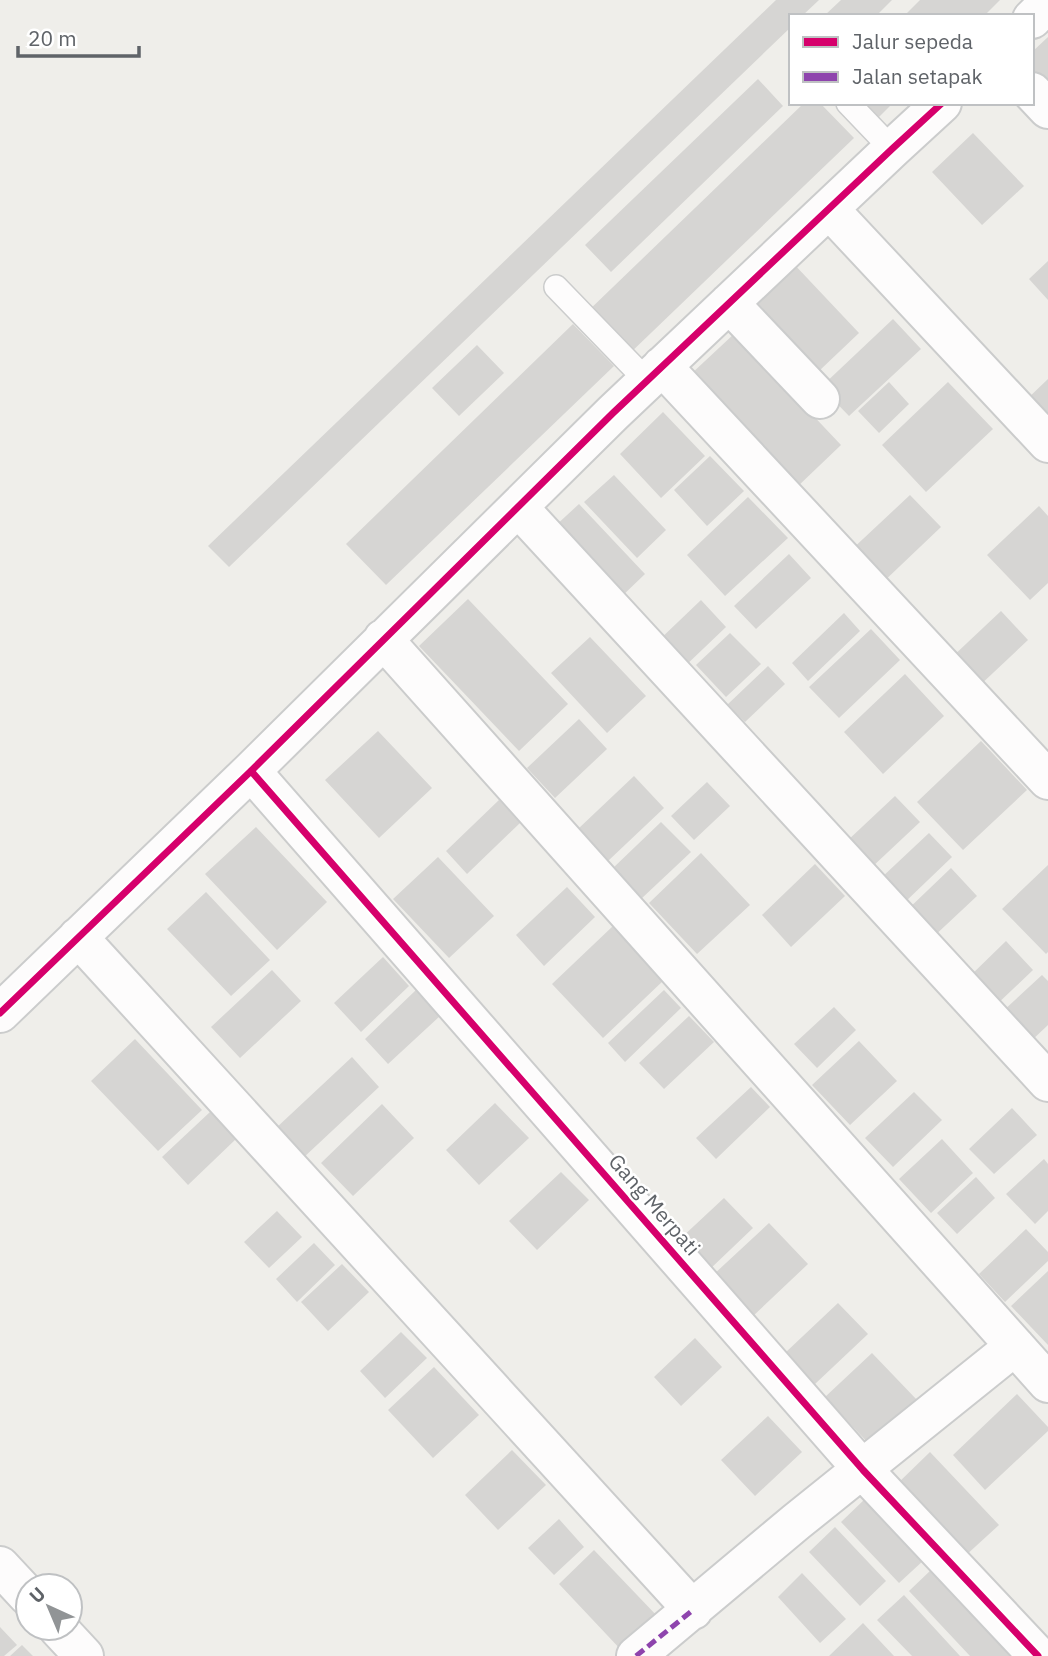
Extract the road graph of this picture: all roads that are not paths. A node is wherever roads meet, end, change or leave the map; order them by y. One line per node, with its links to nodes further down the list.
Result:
1 (1048, 3): 2 (street)
2 (1034, 17)
3 (1034, 94): 6 (street)
4 (850, 105): 7 (lane)
5 (940, 105): 7 (street)
6 (1048, 109)
7 (892, 149): 8 (street)
8 (829, 209): 10 (street); 13 (street)
9 (556, 287): 11 (lane)
10 (729, 303): 11 (street); 12 (street)
11 (655, 373): 14 (street); 17 (street)
12 (820, 400)
13 (1048, 443)
14 (519, 507): 15 (street); 20 (street)
15 (383, 639): 16 (street); 21 (street)
16 (251, 771): 18 (street); 23 (street, Gang Merpati)
17 (1048, 780)
18 (78, 936): 19 (street); 24 (street)
19 (0, 1013)
20 (1048, 1083)
21 (1015, 1346): 22 (street); 23 (street)
22 (1048, 1383)
23 (863, 1469): 24 (street); 29 (street, Gang Merpati)
24 (693, 1610): 28 (street)
25 (71, 1642): 27 (street)
26 (1048, 1650): 29 (street)
27 (84, 1656)
28 (636, 1656)
29 (1040, 1656)

